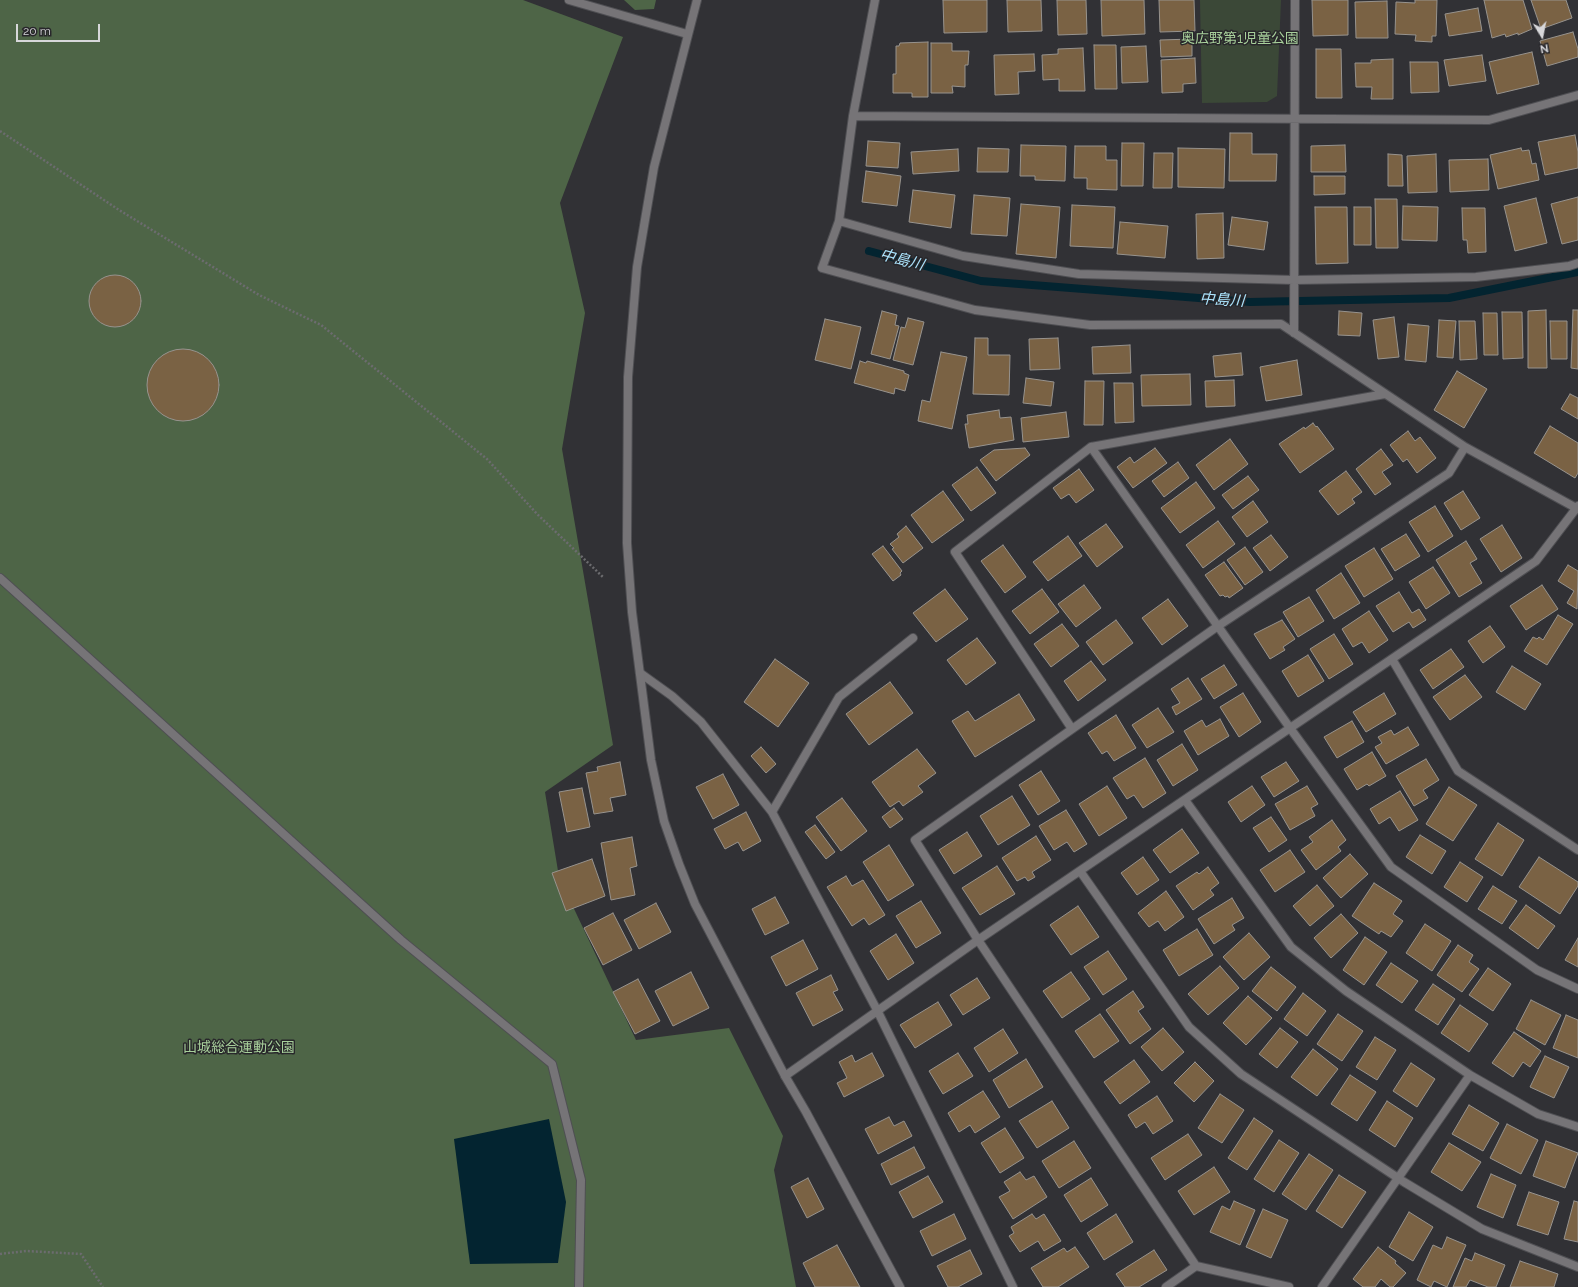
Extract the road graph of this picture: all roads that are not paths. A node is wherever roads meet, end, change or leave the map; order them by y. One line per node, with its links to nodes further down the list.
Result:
1 (569, 0): 5 (street)
2 (697, 0): 5 (street)
3 (875, 0): 7 (street)
4 (1295, 0): 8 (street)
5 (688, 34): 21 (street)
6 (1578, 95): 8 (street)
7 (853, 116): 8 (street); 9 (street)
8 (1295, 119): 11 (street)
9 (839, 221): 11 (street); 12 (street)
10 (1578, 263): 11 (street)
11 (1294, 280): 12 (street)
12 (1294, 333): 13 (street)
13 (1385, 394): 14 (street); 15 (street)
14 (1465, 447): 16 (street); 18 (street)
15 (1091, 448): 18 (street); 23 (street)
16 (1578, 507): 20 (street)
17 (0, 578): 37 (street)
18 (1218, 626): 22 (street); 23 (street)
19 (913, 638): 25 (street)
20 (1392, 659): 22 (street); 26 (street)
21 (640, 673): 25 (street); 32 (street)
22 (1290, 728): 24 (street); 29 (street)
23 (1072, 729): 28 (street)
24 (1185, 800): 27 (street); 31 (street)
25 (772, 812): 30 (street)
26 (1578, 850)
27 (1080, 871): 28 (street); 34 (street)
28 (978, 940): 30 (street); 35 (street)
29 (1578, 989)
30 (877, 1010): 32 (street); 39 (street)
31 (1470, 1075): 33 (street); 34 (street)
32 (785, 1076): 38 (street)
33 (1578, 1127)
34 (1398, 1178): 36 (street); 42 (street)
35 (1196, 1266): 40 (street); 41 (street)
36 (1578, 1267)
37 (580, 1287)
38 (900, 1287)
39 (1013, 1287)
40 (1166, 1287)
41 (1289, 1287)
42 (1322, 1287)

